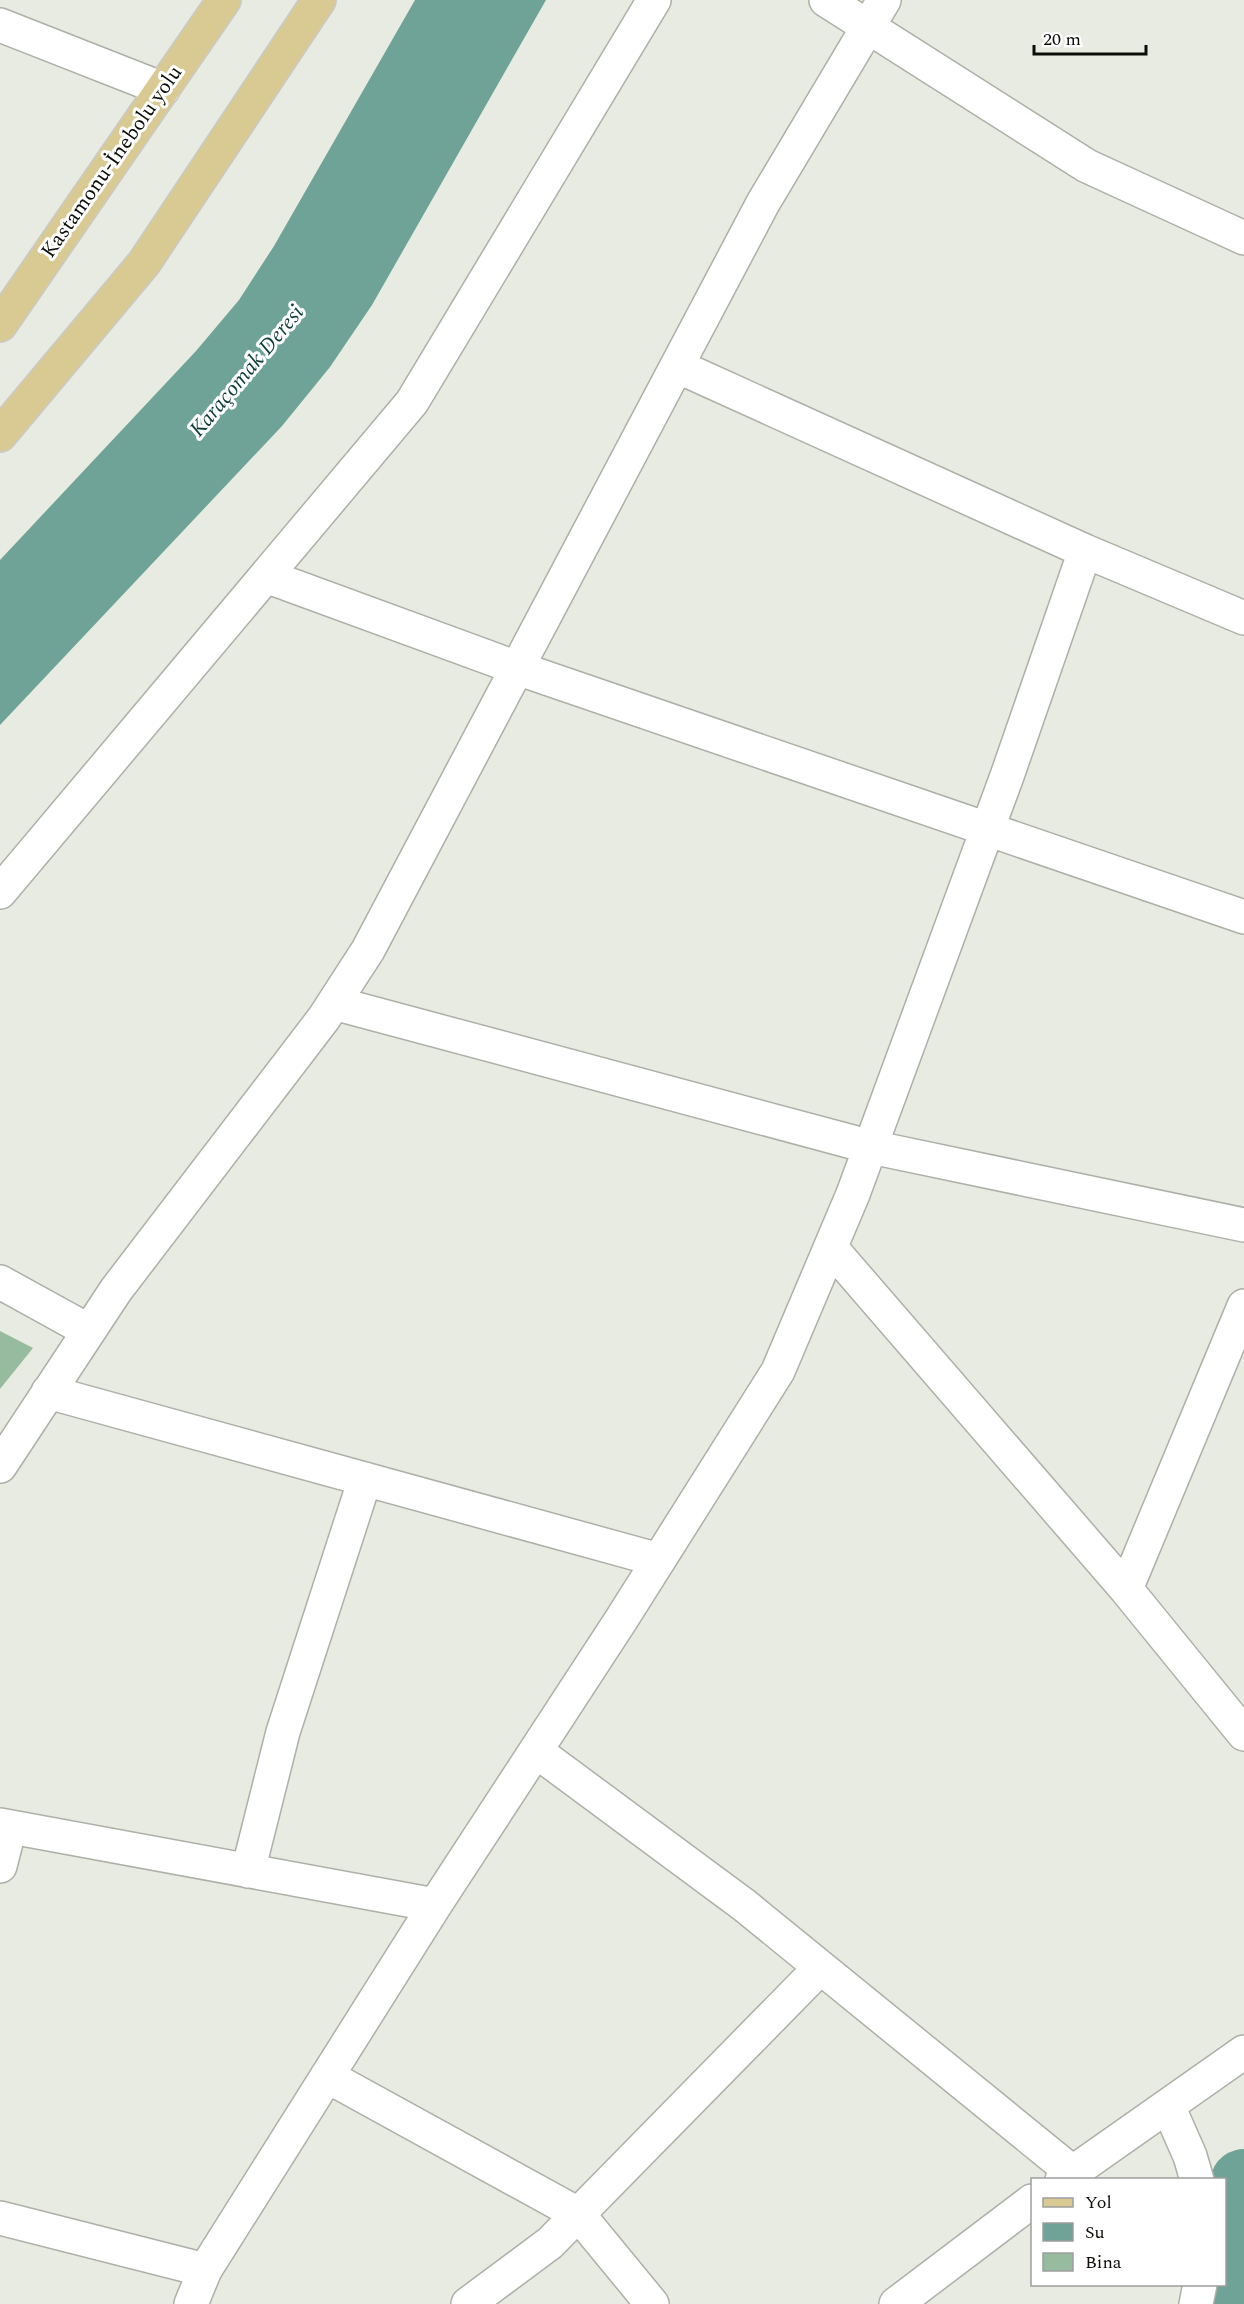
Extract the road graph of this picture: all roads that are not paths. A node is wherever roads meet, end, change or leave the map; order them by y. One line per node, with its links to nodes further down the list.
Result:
1 (224, 0): 7 (main road, Kastamonu-İnebolu yolu)
2 (319, 0): 11 (main road)
3 (654, 0): 13 (street)
4 (826, 0): 5 (street)
5 (876, 13): 8 (street); 10 (street)
6 (0, 25): 7 (street)
7 (163, 88): 9 (main road, Kastamonu-İnebolu yolu)
8 (1244, 238)
9 (0, 325)
10 (677, 366): 12 (street); 15 (street)
11 (0, 435)
12 (1084, 551): 14 (street); 16 (street)
13 (266, 576): 15 (street); 17 (street)
14 (1244, 618)
15 (517, 668): 16 (street); 19 (street)
16 (987, 829): 18 (street); 20 (street)
17 (0, 892)
18 (1244, 916)
19 (334, 1003): 20 (street); 25 (street)
20 (871, 1147): 21 (street); 22 (street)
21 (1244, 1225)
22 (831, 1248): 29 (street); 30 (street)
23 (0, 1282): 25 (street)
24 (1244, 1306): 30 (street)
25 (89, 1331): 26 (street)
26 (48, 1392): 27 (street); 28 (street)
27 (0, 1466)
28 (365, 1479): 29 (street); 35 (street)
29 (659, 1560): 32 (street)
30 (1126, 1589): 31 (street)
31 (1244, 1734)
32 (536, 1751): 36 (street); 37 (street)
33 (5, 1826): 34 (street); 35 (street)
34 (0, 1866)
35 (248, 1871): 36 (street)
36 (435, 1905): 39 (street)
37 (820, 1968): 41 (street); 44 (street)
38 (1244, 2052): 40 (street)
39 (327, 2076): 44 (street); 46 (street)
40 (1168, 2106): 41 (street); 42 (street)
41 (1067, 2176)
42 (1196, 2178)
43 (1031, 2202): 51 (street)
44 (578, 2214): 49 (street); 50 (street)
45 (0, 2218): 46 (street)
46 (205, 2270): 48 (street)
47 (1200, 2286): 52 (street)
48 (191, 2304)
49 (468, 2304)
50 (652, 2304)
51 (896, 2304)
52 (1196, 2304)

